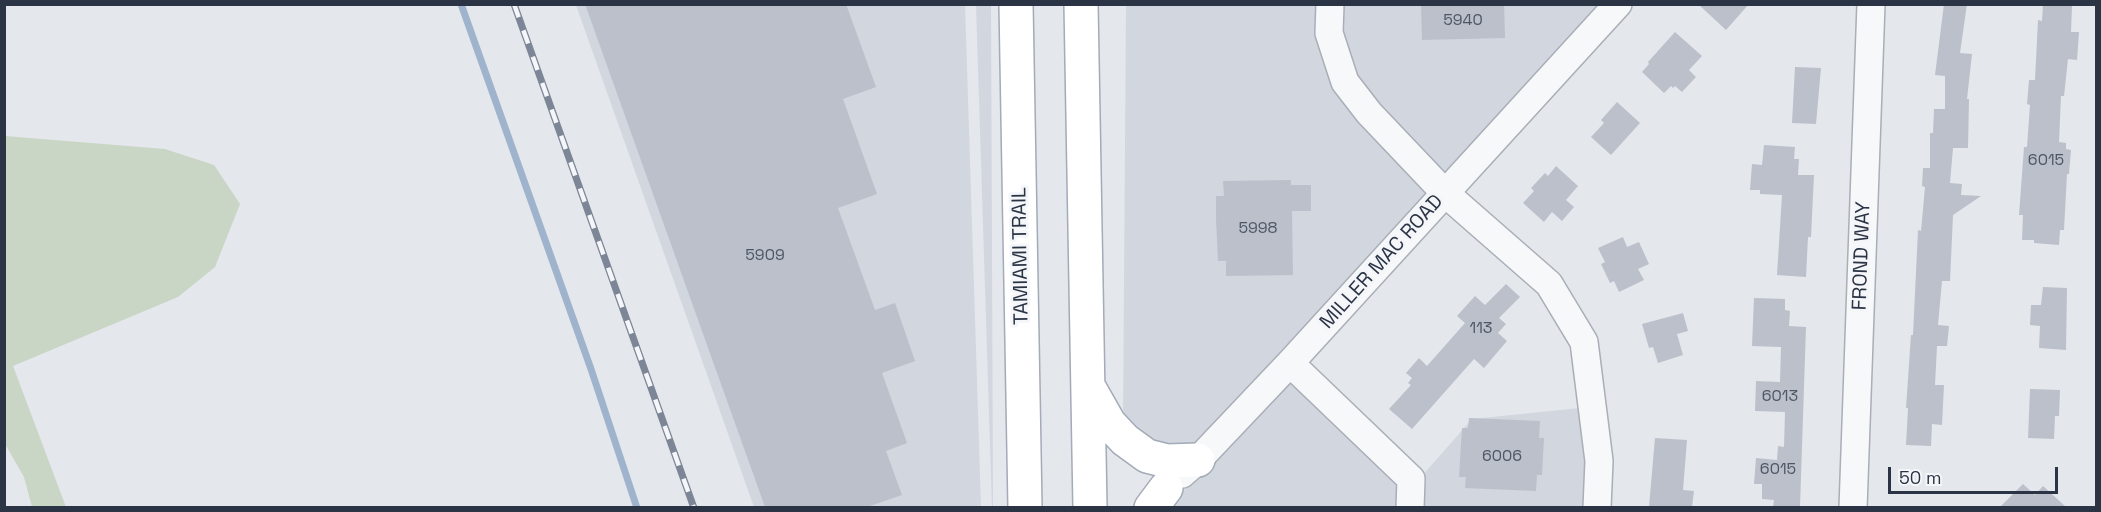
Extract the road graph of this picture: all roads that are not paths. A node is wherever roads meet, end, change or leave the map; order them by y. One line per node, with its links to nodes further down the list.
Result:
1 (1016, 4): 11 (main road, TAMIAMI TRAIL)
2 (1082, 4): 8 (main road)
3 (1330, 4): 6 (street)
4 (1618, 4): 6 (street, MILLER MAC ROAD)
5 (1871, 4): 16 (street, FROND WAY)
6 (1445, 193): 7 (street, MILLER MAC ROAD); 15 (street)
7 (1290, 363): 9 (street, MILLER MAC ROAD); 14 (street)
8 (1088, 386): 9 (main road); 12 (main road)
9 (1198, 460): 10 (street, MILLER MAC ROAD)
10 (1159, 498): 13 (street, MILLER MAC ROAD)
11 (1025, 507)
12 (1090, 507)
13 (1135, 507)
14 (1410, 507)
15 (1597, 507)
16 (1853, 507)

